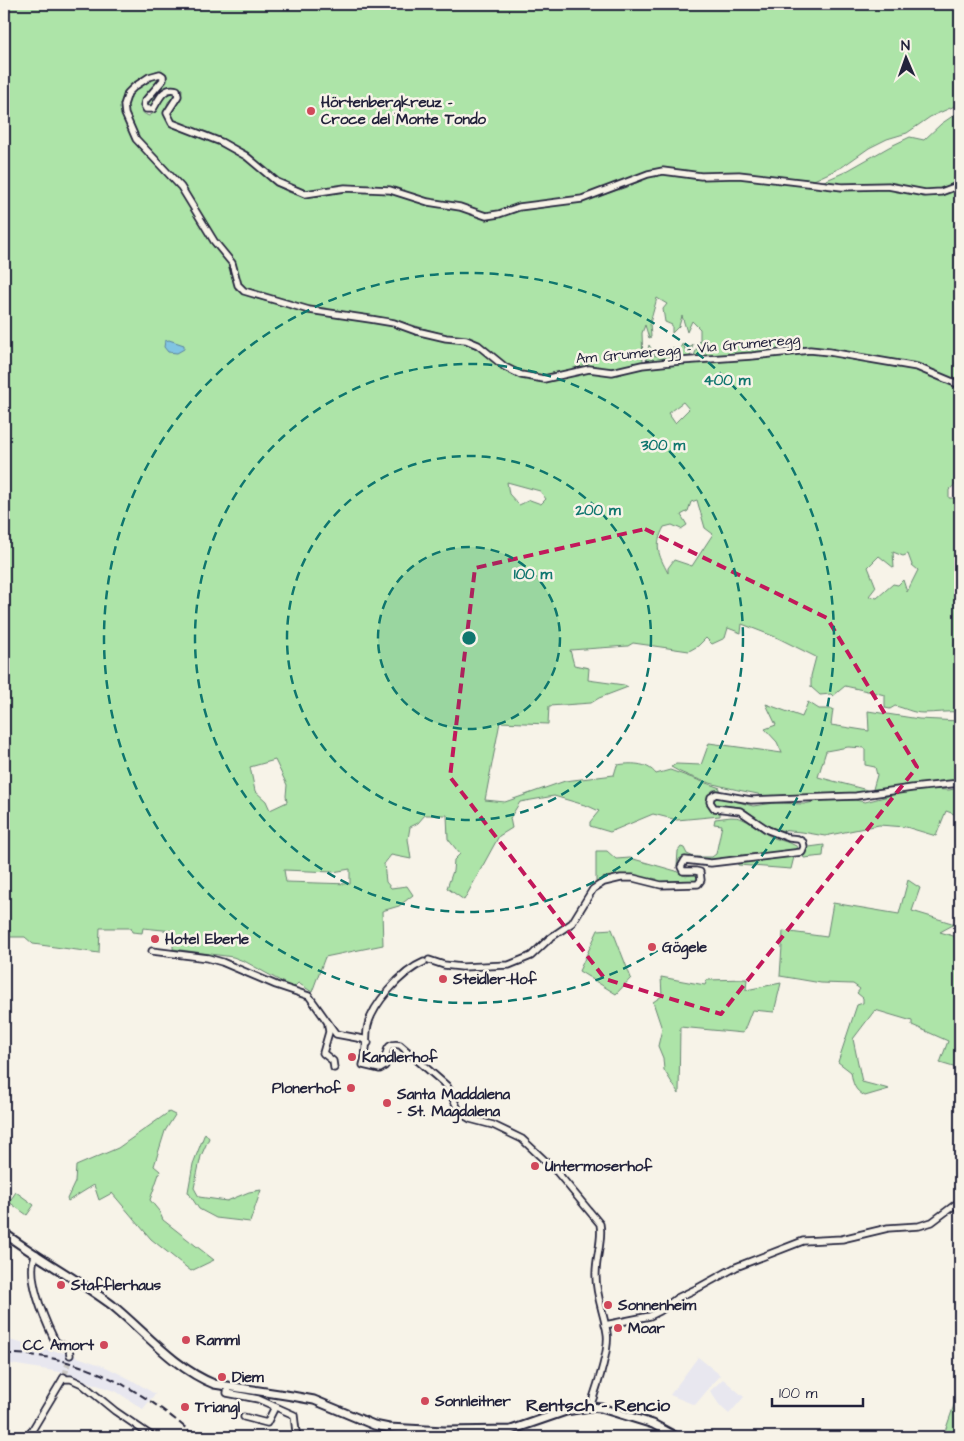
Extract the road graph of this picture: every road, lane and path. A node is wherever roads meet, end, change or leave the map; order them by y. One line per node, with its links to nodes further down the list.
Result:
1 (960, 186): 2 (street, Am Grumeregg - Via Grumeregg)
2 (960, 385)
3 (960, 784): 6 (street)
4 (152, 950): 5 (street)
5 (328, 1022): 6 (street); 7 (street)
6 (368, 1042): 11 (street)
7 (334, 1068)
8 (960, 1201): 11 (street)
9 (4, 1234): 10 (street)
10 (36, 1254): 12 (street); 13 (street)
11 (605, 1325): 15 (street)
12 (70, 1354)
13 (228, 1387): 14 (street); 15 (street)
14 (275, 1407): 16 (street); 19 (street)
15 (590, 1407): 20 (street)
16 (244, 1417)
17 (28, 1437): 18 (street)
18 (152, 1437)
19 (299, 1437)
20 (677, 1437)

